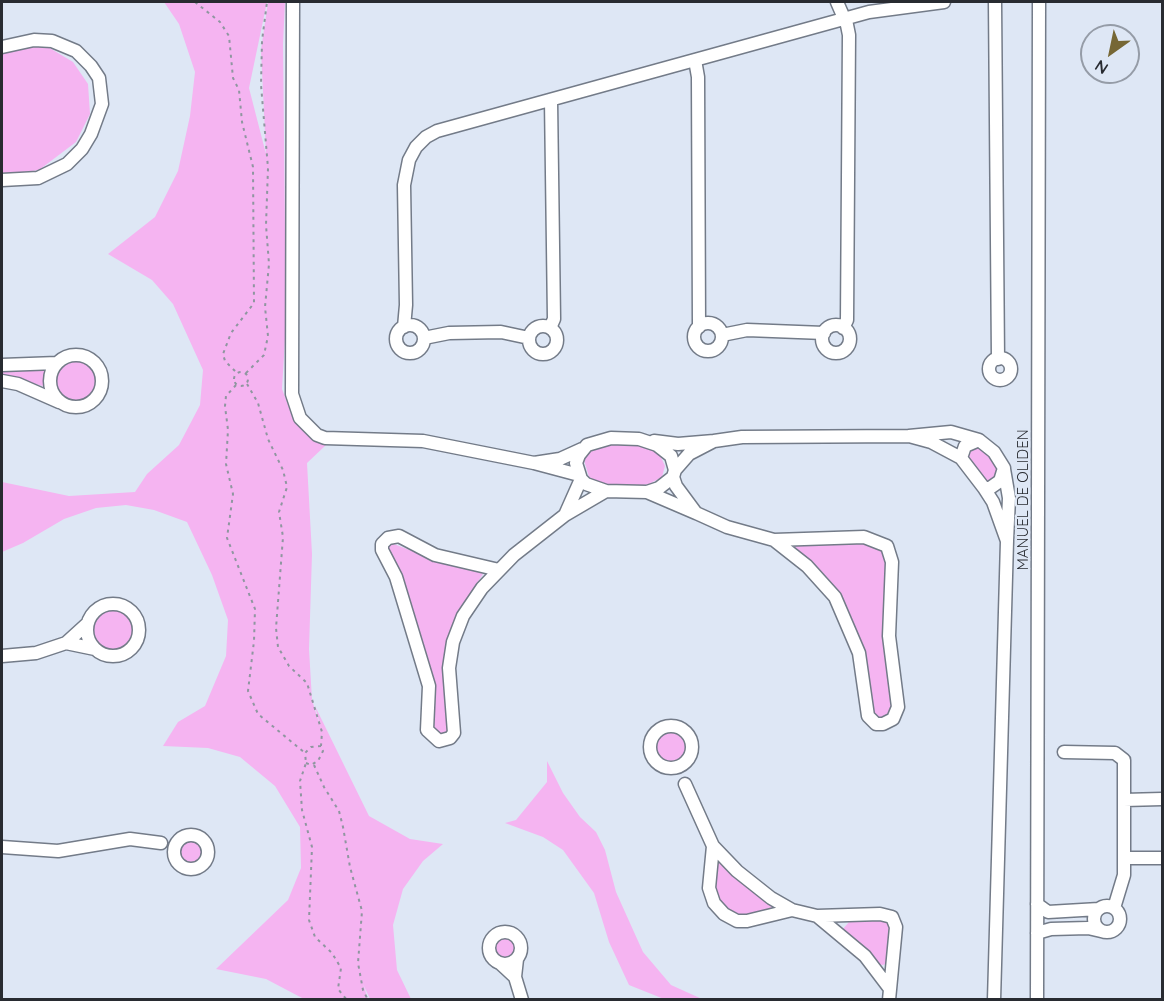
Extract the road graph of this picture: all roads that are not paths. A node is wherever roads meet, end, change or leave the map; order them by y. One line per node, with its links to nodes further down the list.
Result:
1 (293, 2): 32 (street)
2 (837, 2): 8 (street)
3 (892, 2): 7 (street)
4 (944, 2): 7 (street)
5 (995, 2): 21 (street)
6 (1039, 2): 61 (street, MANUEL DE OLIDEN)
7 (869, 12): 8 (street)
8 (845, 19): 10 (street); 15 (street)
9 (2, 46): 12 (street)
10 (695, 60): 11 (street); 14 (street)
11 (551, 100): 13 (street); 16 (street)
12 (2, 180)
13 (404, 327): 19 (street); 19 (street)
14 (699, 327): 18 (street); 18 (street)
15 (843, 327): 17 (street); 17 (street)
16 (550, 328): 20 (street); 20 (street)
17 (824, 333): 18 (street)
18 (722, 335)
19 (424, 338): 20 (street)
20 (530, 338)
21 (998, 358)
22 (57, 363): 23 (street); 25 (street); 25 (street)
23 (2, 365)
24 (2, 381): 25 (street)
25 (63, 404)
26 (909, 436): 28 (street); 29 (street); 31 (street)
27 (646, 440): 29 (street); 30 (street); 34 (street)
28 (979, 440): 31 (street); 33 (street)
29 (714, 441): 34 (street)
30 (582, 449): 32 (street); 35 (street)
31 (961, 458): 36 (street)
32 (534, 463): 35 (street)
33 (1004, 468): 36 (street); 42 (street)
34 (674, 473): 38 (street); 39 (street)
35 (580, 477): 37 (street); 40 (street)
36 (984, 488): 42 (street)
37 (606, 491): 38 (street); 40 (street)
38 (647, 492): 39 (street)
39 (696, 513): 41 (street)
40 (565, 515): 43 (street)
41 (774, 540): 41 (street)
42 (1007, 541): 73 (street)
43 (499, 570): 43 (street)
44 (88, 622): 45 (street); 46 (street); 46 (street)
45 (66, 644): 46 (street); 47 (street)
46 (95, 649)
47 (2, 656)
48 (1064, 752): 53 (street)
49 (688, 760): 50 (street); 50 (street); 51 (street)
50 (667, 768): 51 (street)
51 (685, 784): 56 (street)
52 (1162, 799): 53 (street)
53 (1124, 800): 59 (street)
54 (180, 839): 55 (street); 58 (street); 58 (street)
55 (161, 843): 57 (street); 58 (street)
56 (713, 846): 64 (street); 64 (street)
57 (2, 847)
58 (175, 856)
59 (1124, 858): 60 (street); 62 (street)
60 (1162, 858)
61 (1037, 904): 63 (street); 67 (street, MANUEL DE OLIDEN)
62 (1114, 908): 63 (street); 66 (street)
63 (1099, 909): 66 (street)
64 (792, 910): 65 (street)
65 (817, 916): 71 (street); 71 (street)
66 (1101, 931): 67 (street)
67 (1037, 933): 74 (street, MANUEL DE OLIDEN)
68 (518, 958): 69 (street); 69 (street); 70 (street)
69 (501, 964): 70 (street)
70 (515, 977): 72 (street)
71 (889, 994)
72 (522, 999)
73 (994, 999)
74 (1037, 999)

